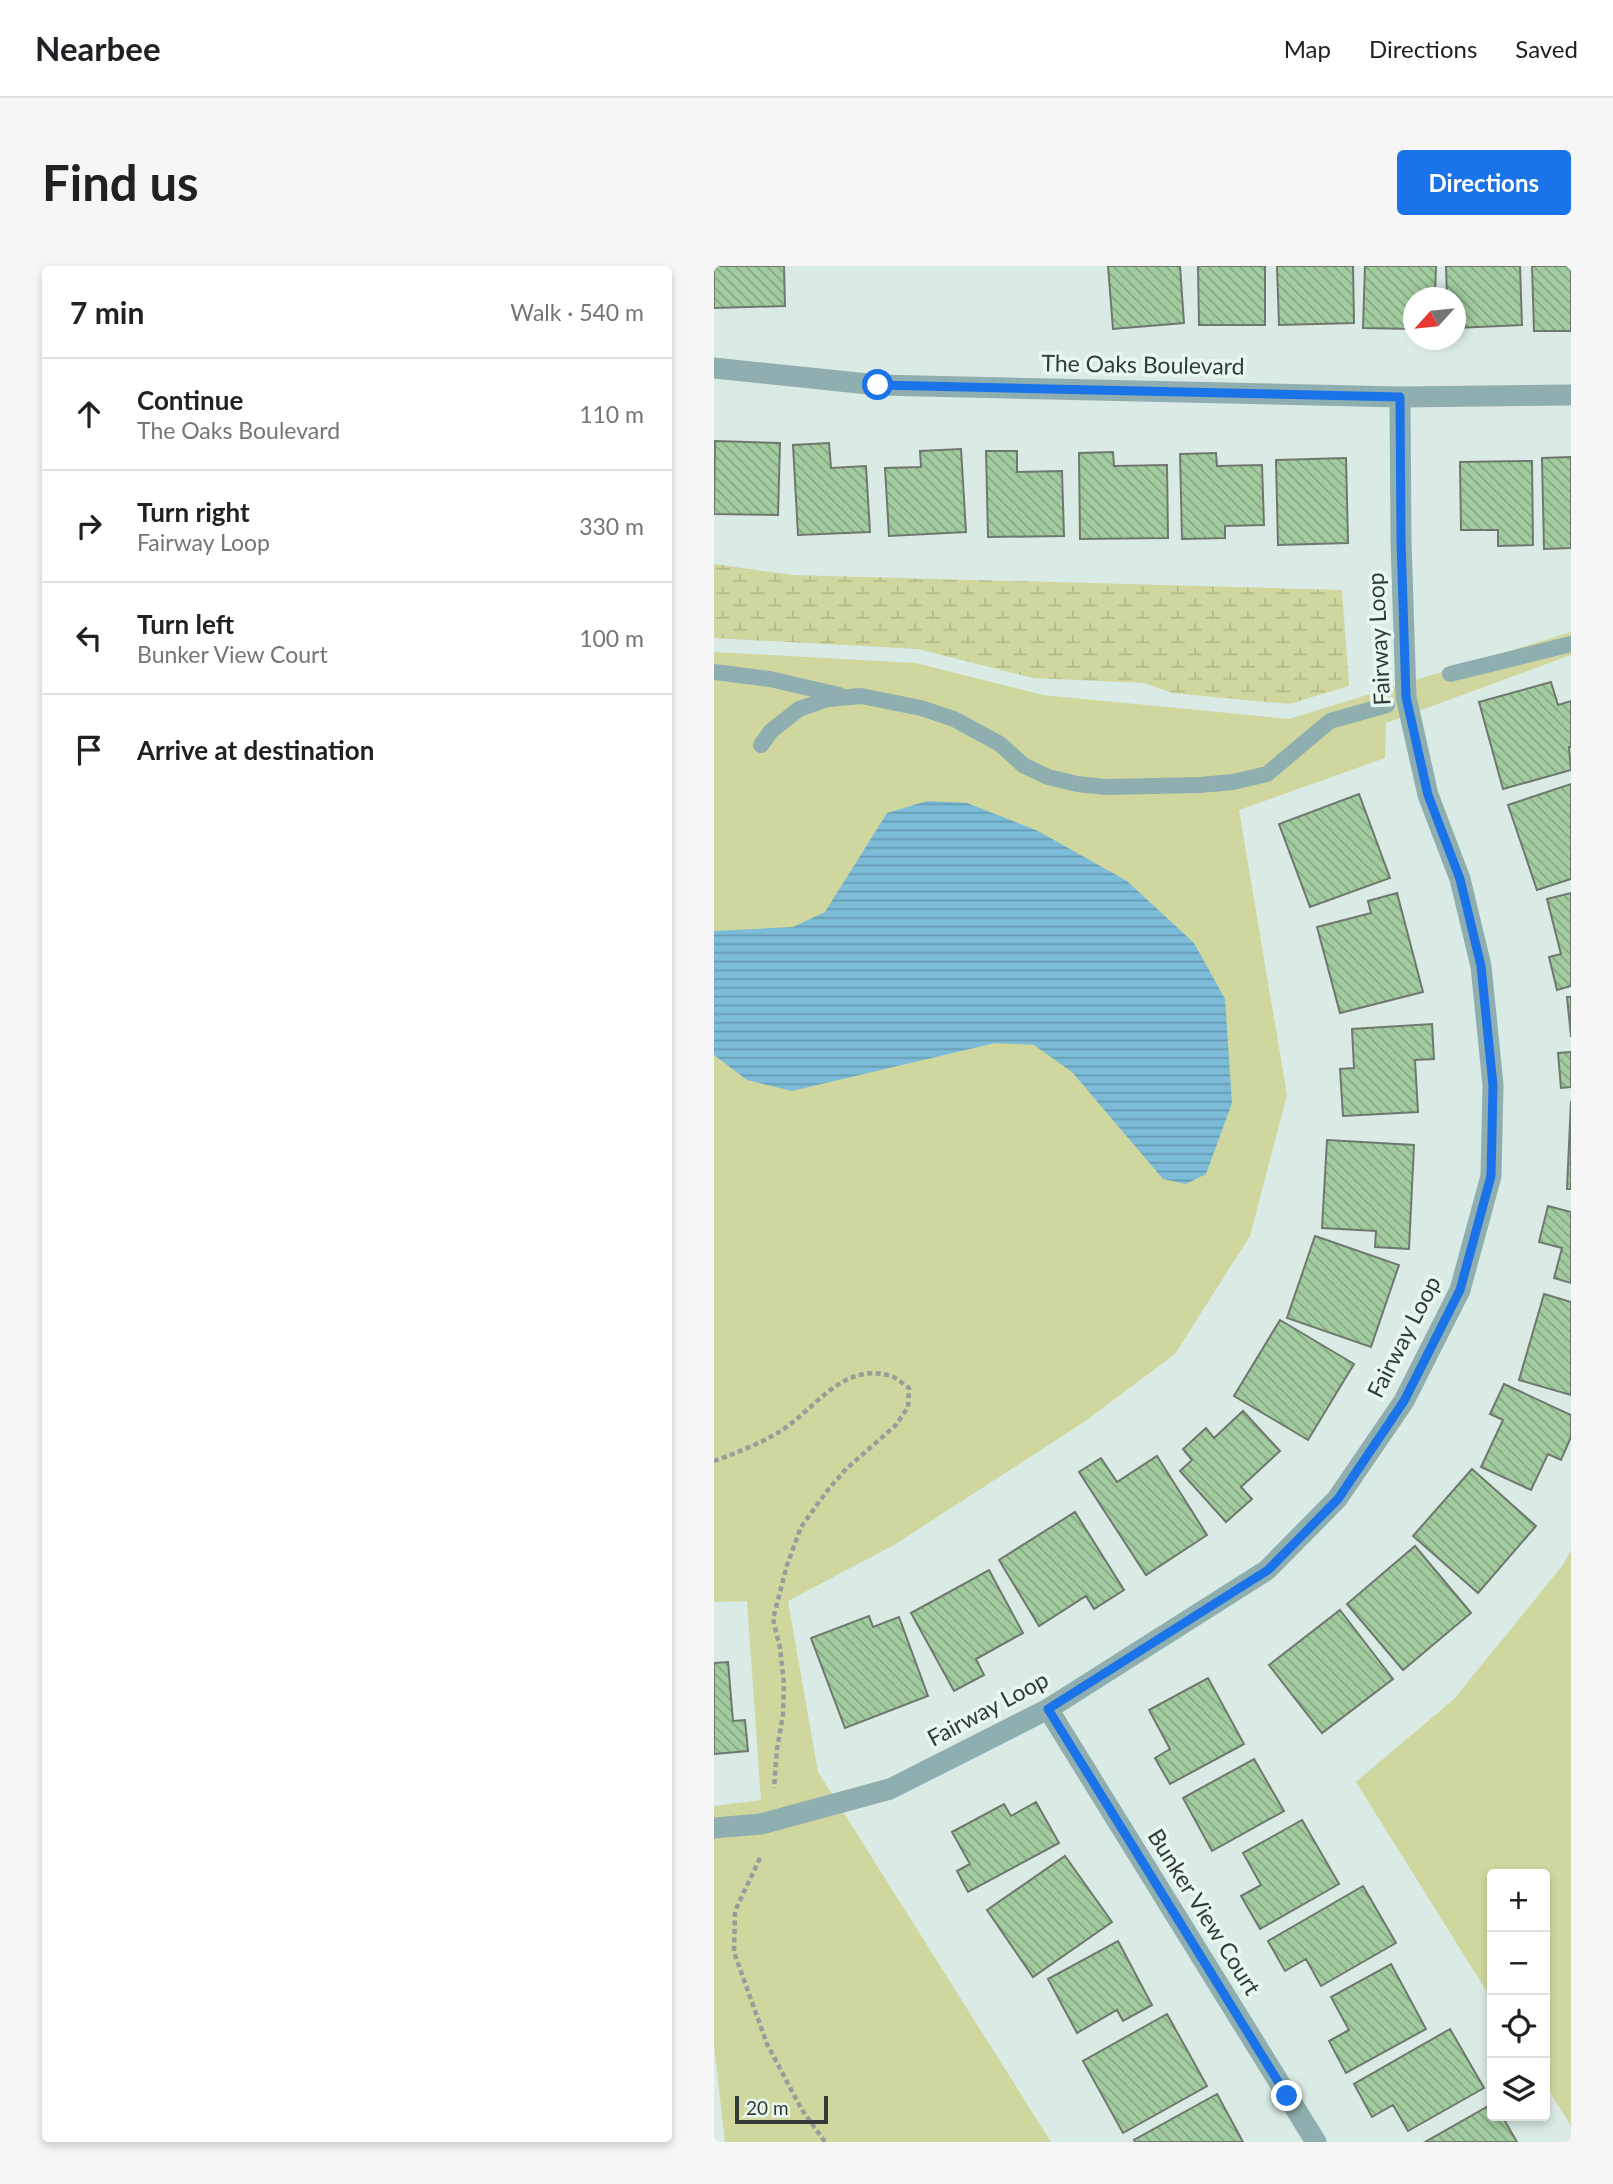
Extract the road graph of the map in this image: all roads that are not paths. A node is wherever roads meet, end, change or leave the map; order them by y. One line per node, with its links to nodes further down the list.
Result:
1 (714, 368): 3 (street, The Oaks Boulevard)
2 (1571, 396): 3 (street, The Oaks Boulevard)
3 (1400, 397): 10 (street, Fairway Loop)
4 (1571, 645): 6 (lane)
5 (714, 672): 7 (lane)
6 (1450, 674)
7 (852, 697): 8 (lane); 9 (lane)
8 (1387, 705)
9 (761, 745)
10 (1048, 1709): 11 (street, Fairway Loop); 12 (street, Bunker View Court)
11 (714, 1828)
12 (1315, 2142)

